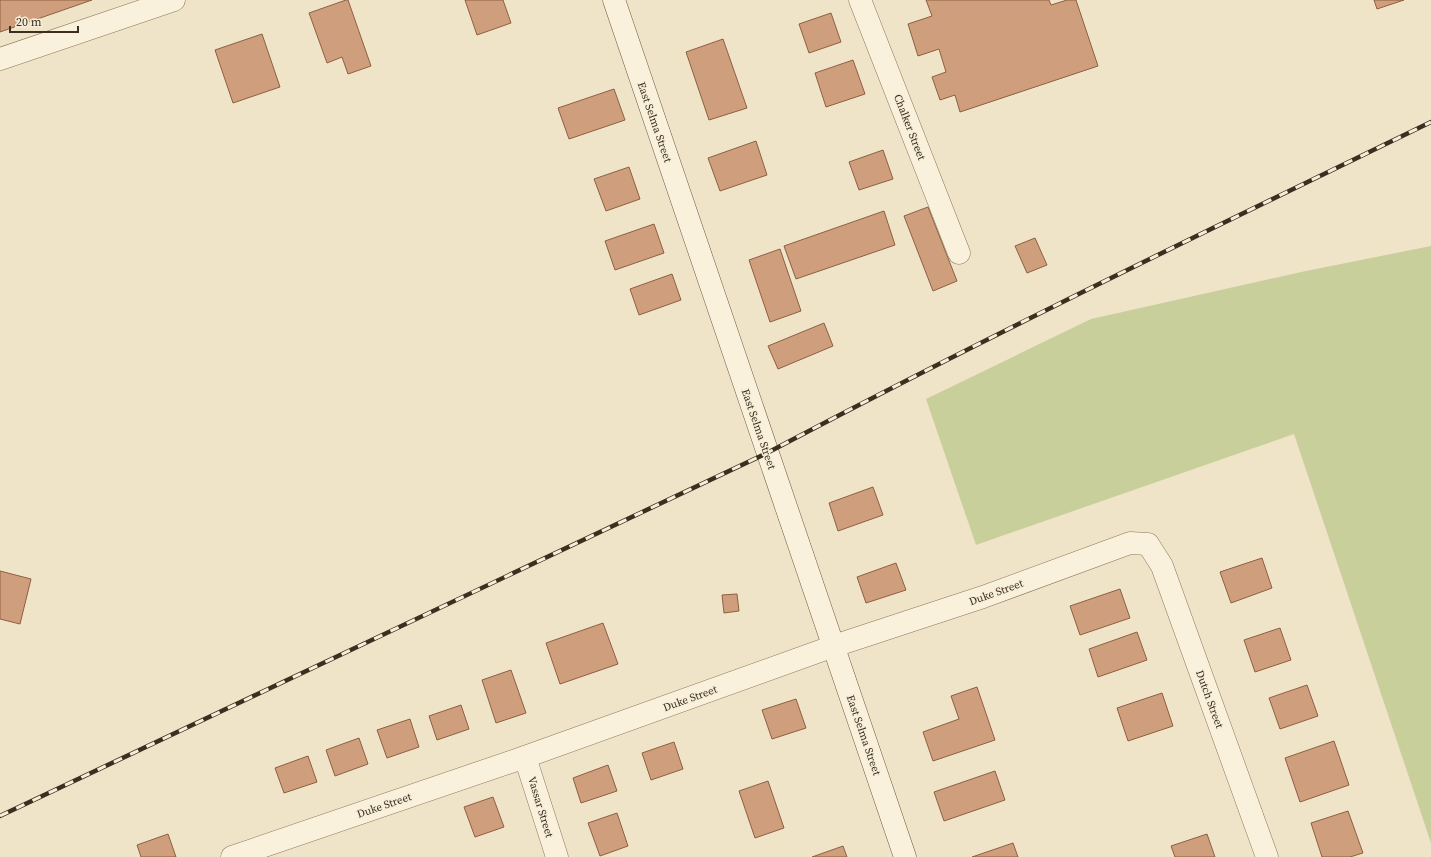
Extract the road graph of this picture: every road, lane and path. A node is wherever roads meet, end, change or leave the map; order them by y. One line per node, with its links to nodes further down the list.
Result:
1 (174, 0): 4 (street)
2 (614, 0): 7 (street, East Selma Street)
3 (860, 0): 5 (street, Chalker Street)
4 (0, 59)
5 (959, 253)
6 (1148, 544): 7 (street, Duke Street); 12 (street, Dutch Street)
7 (834, 646): 8 (street, Duke Street); 11 (street, East Selma Street)
8 (525, 757): 9 (street, Duke Street); 10 (street, Vassar Street)
9 (232, 857)
10 (557, 857)
11 (905, 857)
12 (1267, 857)

